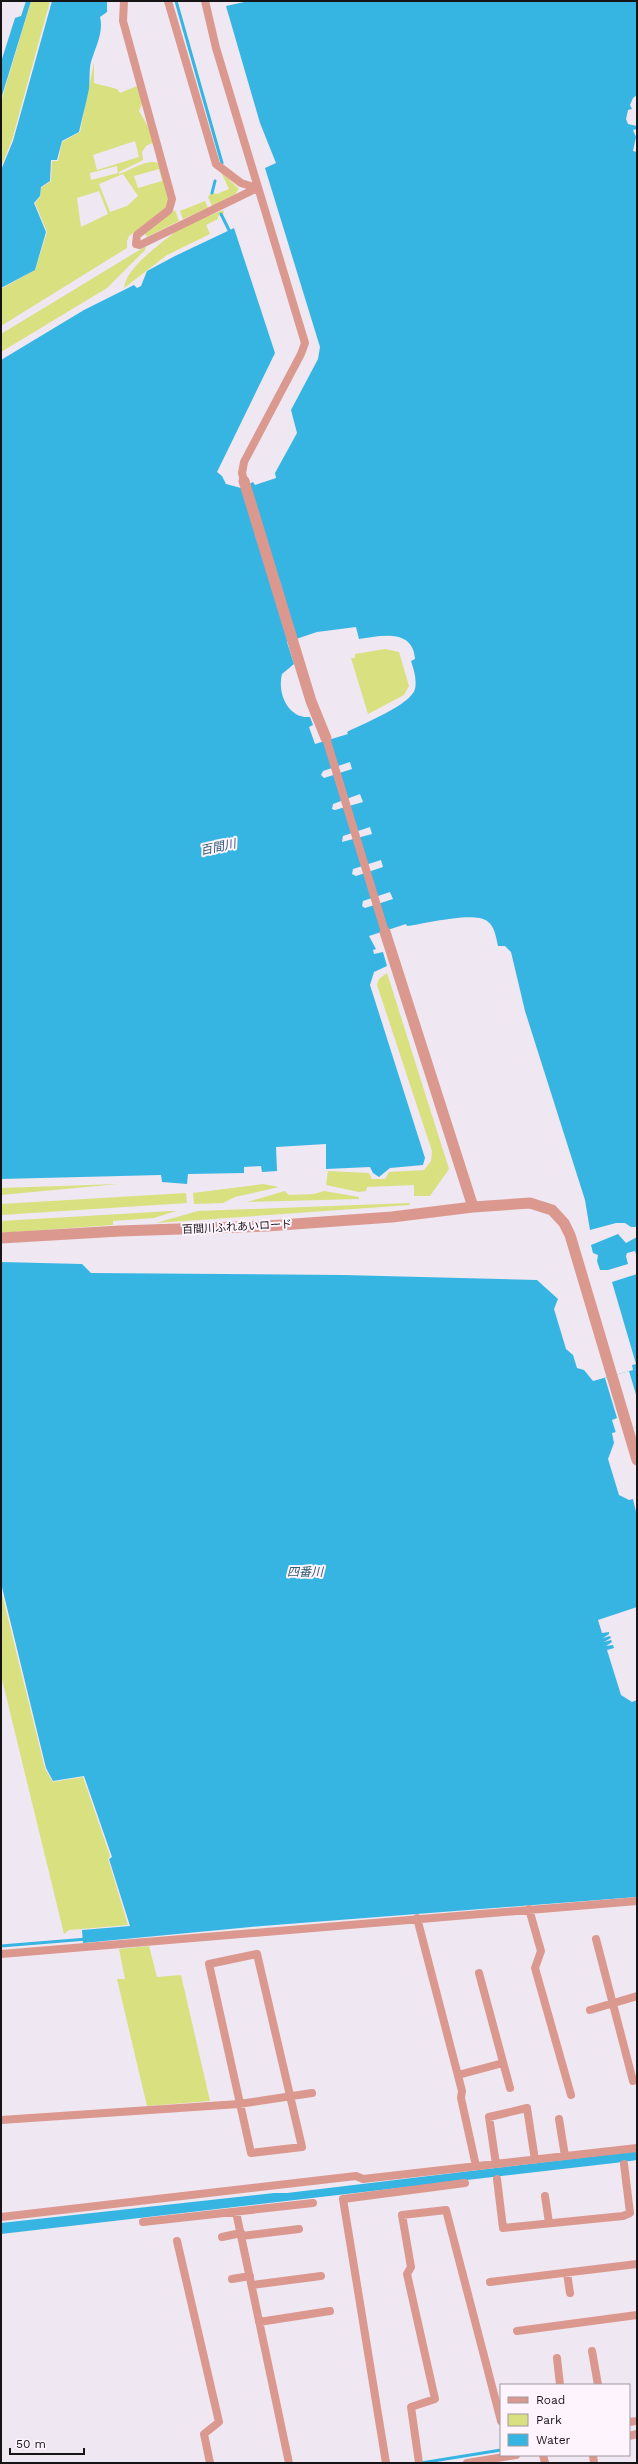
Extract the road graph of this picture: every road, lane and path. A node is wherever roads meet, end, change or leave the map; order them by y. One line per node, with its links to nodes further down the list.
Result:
1 (124, 1): 4 (street)
2 (168, 1): 4 (street)
3 (205, 1): 4 (street)
4 (257, 188): 5 (street)
5 (244, 481): 6 (street)
6 (326, 738): 7 (street)
7 (385, 932): 8 (street)
8 (473, 1207): 9 (street, 百間川ふれあいロード); 10 (street, 百間川ふれあいロード)
9 (1, 1238)
10 (637, 1460)
11 (637, 1901): 12 (street)
12 (529, 1910): 13 (street); 25 (street)
13 (417, 1918): 15 (street); 21 (street)
14 (596, 1939): 18 (street)
15 (1, 1954)
16 (479, 1973): 20 (street)
17 (637, 1996): 18 (street)
18 (612, 2003): 19 (street); 22 (street)
19 (590, 2010)
20 (503, 2063): 21 (street); 23 (street)
21 (458, 2074): 35 (street)
22 (633, 2081)
23 (510, 2088)
24 (312, 2093): 26 (street)
25 (571, 2095)
26 (291, 2096): 27 (street); 27 (street); 27 (street)
27 (239, 2104): 29 (street)
28 (558, 2119): 31 (street)
29 (1, 2120)
30 (637, 2148): 31 (street)
31 (565, 2156): 32 (street)
32 (535, 2160): 33 (street); 33 (street)
33 (496, 2164): 35 (street)
34 (624, 2164): 43 (street)
35 (476, 2166): 41 (street)
36 (497, 2179): 43 (street)
37 (465, 2183): 69 (street)
38 (545, 2196): 43 (street)
39 (313, 2203): 40 (street)
40 (236, 2212): 42 (street); 45 (street)
41 (1, 2217)
42 (144, 2222)
43 (549, 2223)
44 (299, 2229): 45 (street)
45 (241, 2235): 46 (street); 50 (street)
46 (222, 2237)
47 (177, 2241): 67 (street)
48 (637, 2264): 49 (street)
49 (567, 2273): 53 (street); 55 (street)
50 (250, 2276): 52 (street); 54 (street)
51 (322, 2276): 54 (street)
52 (232, 2279)
53 (490, 2282)
54 (252, 2285): 58 (street)
55 (570, 2293)
56 (330, 2311): 58 (street)
57 (637, 2314): 59 (street)
58 (260, 2322): 68 (street)
59 (517, 2330)
60 (592, 2351): 63 (street)
61 (557, 2358): 62 (street)
62 (560, 2384)
63 (598, 2384)
64 (500, 2417): 66 (street)
65 (504, 2456): 70 (street)
66 (419, 2461)
67 (210, 2463)
68 (289, 2463)
69 (386, 2463)
70 (467, 2463)

